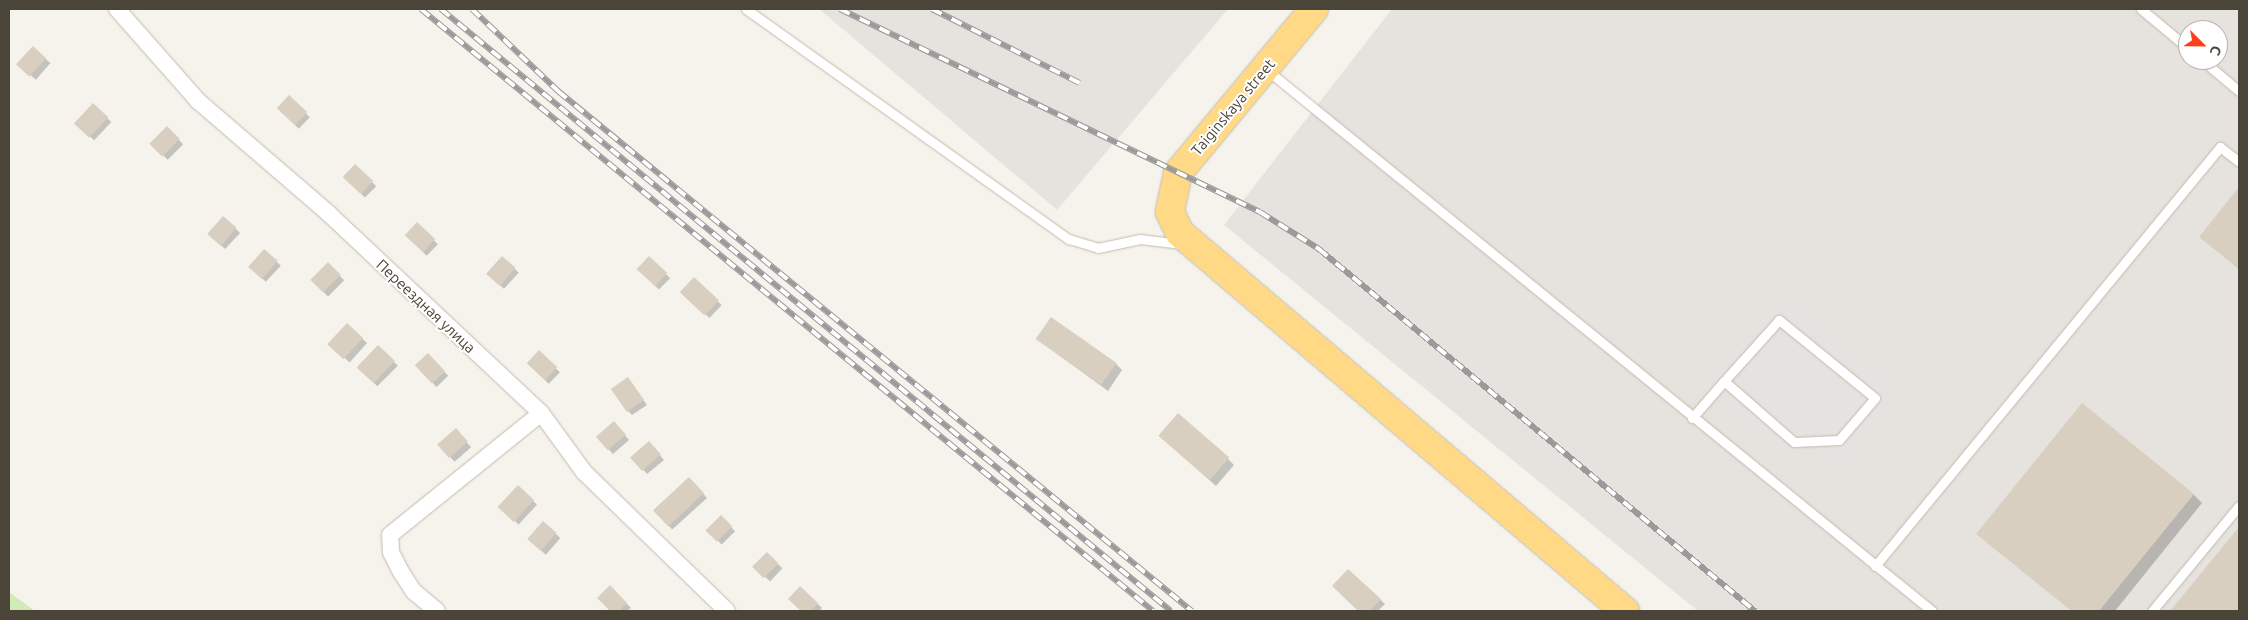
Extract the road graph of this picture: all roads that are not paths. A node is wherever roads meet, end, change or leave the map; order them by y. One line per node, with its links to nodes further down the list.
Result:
1 (117, 9): 12 (street, Переездная улица)
2 (746, 9): 10 (lane)
3 (1314, 9): 6 (highway, Taiginskaya street)
4 (2141, 9): 5 (lane)
5 (2178, 40)
6 (1266, 69): 10 (highway, Taiginskaya street); 13 (lane)
7 (2214, 70): 8 (lane)
8 (2239, 91)
9 (2239, 162): 15 (lane)
10 (1196, 248): 18 (highway)
11 (1724, 381): 11 (lane); 13 (lane)
12 (541, 413): 16 (street); 17 (street, Переездная улица)
13 (1692, 418): 15 (lane)
14 (2239, 506): 20 (lane)
15 (1875, 566): 19 (lane)
16 (437, 611)
17 (727, 611)
18 (1625, 611)
19 (1932, 611)
20 (2152, 611)

